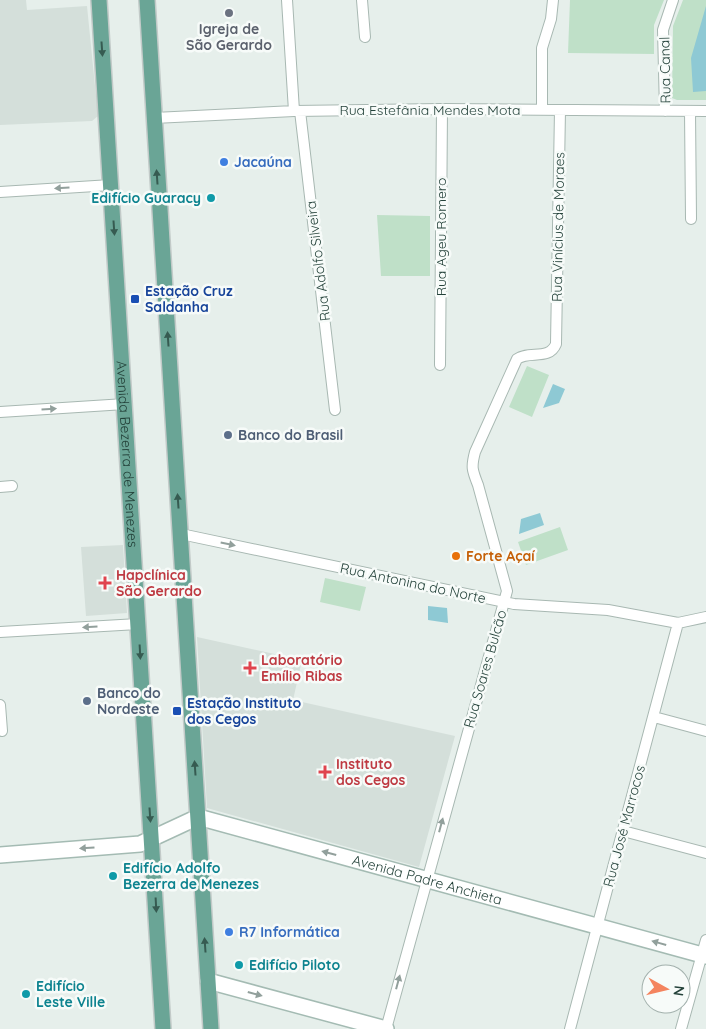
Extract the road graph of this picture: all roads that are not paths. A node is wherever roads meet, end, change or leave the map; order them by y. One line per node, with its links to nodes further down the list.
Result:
1 (99, 0): 16 (main road, Avenida Bezerra de Menezes, one-way to 16)
2 (146, 0): 15 (main road)
3 (287, 0): 11 (street, Rua Adolfo Silveira)
4 (362, 0): 7 (street)
5 (553, 0): 9 (street)
6 (673, 0): 12 (street, Rua Canal)
7 (365, 38)
8 (442, 109): 9 (street, Rua Estefânia Mendes Mota); 11 (street, Rua Estefânia Mendes Mota); 20 (street, Rua Ageu Romero)
9 (542, 110): 10 (street, Rua Estefânia Mendes Mota)
10 (560, 110): 12 (street, Rua Estefânia Mendes Mota); 19 (street, Rua Vinícius de Moraes)
11 (297, 111): 15 (street, Rua Estefânia Mendes Mota); 22 (street, Rua Adolfo Silveira)
12 (666, 111): 13 (street, Rua Estefânia Mendes Mota)
13 (690, 111): 14 (street, Rua Estefânia Mendes Mota); 18 (street, Rua Canal)
14 (706, 111)
15 (154, 118): 26 (main road, one-way to 15)
16 (111, 185): 17 (street, one-way to 17); 21 (main road, Avenida Bezerra de Menezes, one-way to 21)
17 (0, 192)
18 (691, 219)
19 (556, 344): 27 (street, Rua Soares Bulcão)
20 (440, 365)
21 (125, 404): 23 (street, one-way to 21); 30 (main road, Avenida Bezerra de Menezes)
22 (335, 410)
23 (0, 412)
24 (0, 486): 25 (street)
25 (12, 486)
26 (181, 534): 27 (street, Rua Antonina do Norte, one-way to 27); 36 (main road, one-way to 26)
27 (504, 602): 29 (street, Rua Antonina do Norte); 41 (street, Rua Soares Bulcão, one-way to 27)
28 (706, 617): 29 (street, Rua Antonina do Norte)
29 (678, 623): 33 (street, Rua José Marrocos)
30 (138, 624): 31 (street, one-way to 31); 38 (main road, Avenida Bezerra de Menezes, one-way to 38)
31 (0, 632)
32 (0, 705): 34 (street)
33 (654, 717): 35 (street); 37 (street, Rua José Marrocos)
34 (2, 731)
35 (706, 731)
36 (198, 817): 38 (street); 41 (street, Avenida Padre Anchieta, one-way to 36); 45 (main road, one-way to 36)
37 (624, 831): 39 (street); 42 (street, Rua José Marrocos)
38 (152, 838): 40 (street, one-way to 40); 46 (main road, Avenida Bezerra de Menezes, one-way to 46)
39 (706, 853)
40 (0, 855)
41 (426, 879): 42 (street, Avenida Padre Anchieta); 48 (street, Rua Soares Bulcão, one-way to 41)
42 (597, 926): 44 (street, Avenida Padre Anchieta, one-way to 42); 49 (street, Rua José Marrocos)
43 (706, 940): 44 (street)
44 (704, 956): 50 (street)
45 (208, 981): 47 (main road); 48 (street, one-way to 48)
46 (163, 1029)
47 (210, 1029)
48 (386, 1029)
49 (570, 1029)
50 (681, 1029)

